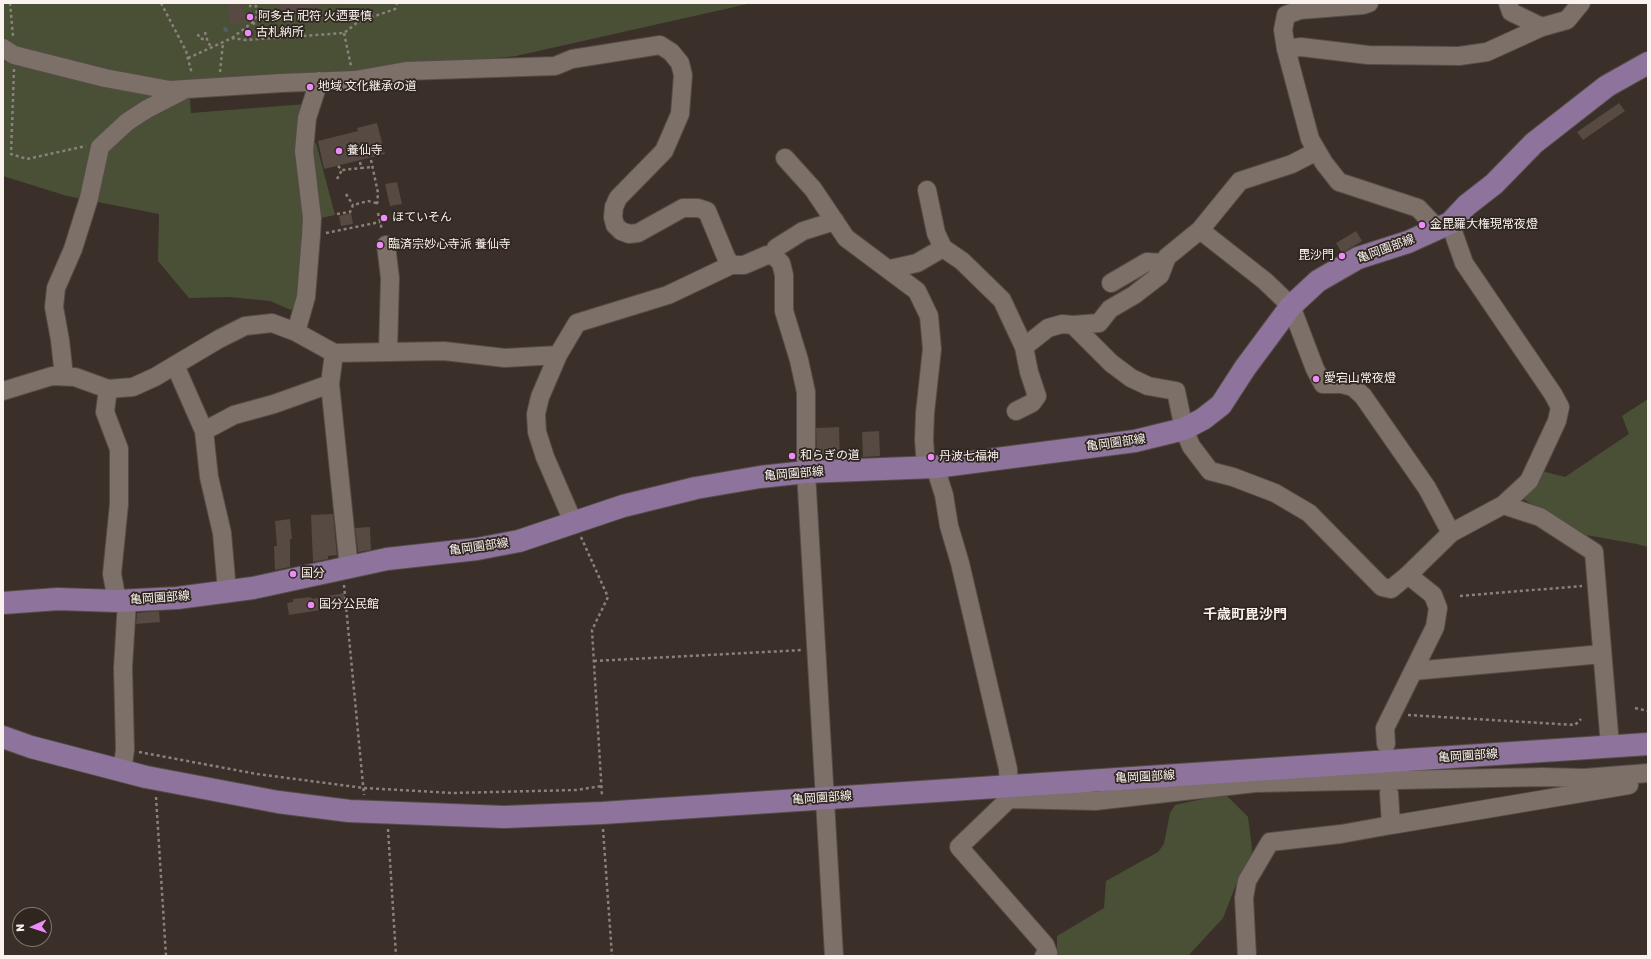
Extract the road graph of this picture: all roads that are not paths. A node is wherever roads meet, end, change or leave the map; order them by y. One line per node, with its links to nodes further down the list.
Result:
1 (1368, 3): 5 (street)
2 (1508, 3): 4 (street)
3 (1581, 3): 4 (street)
4 (1542, 28): 5 (street)
5 (1286, 49): 10 (street)
6 (9, 51): 9 (street)
7 (1648, 62): 14 (main road, 亀岡園部線)
8 (319, 81): 9 (street); 20 (street); 25 (street)
9 (189, 89): 31 (street)
10 (1317, 151): 14 (street); 15 (street)
11 (785, 158): 13 (street)
12 (927, 190): 17 (street)
13 (835, 221): 18 (street); 21 (street)
14 (1444, 226): 23 (main road, 亀岡園部線); 40 (street)
15 (1200, 230): 19 (street); 23 (street)
16 (386, 245): 27 (street)
17 (943, 248): 21 (street); 26 (street)
18 (774, 256): 20 (street); 39 (street)
19 (1164, 263): 22 (street); 24 (street)
20 (731, 265): 29 (street)
21 (890, 269): 38 (street)
22 (1111, 283)
23 (1291, 306): 36 (main road, 亀岡園部線); 42 (street)
24 (1073, 325): 26 (street); 36 (street)
25 (296, 332): 28 (street); 30 (street)
26 (1024, 347): 35 (street)
27 (388, 351): 28 (street); 29 (street)
28 (334, 353): 32 (street)
29 (558, 355): 41 (street)
30 (175, 365): 33 (street); 37 (street)
31 (64, 376): 33 (street); 34 (street)
32 (330, 384): 37 (street); 43 (street)
33 (108, 389): 46 (street)
34 (3, 391)
35 (1016, 411)
36 (1184, 428): 38 (main road, 亀岡園部線); 44 (street)
37 (204, 431): 45 (street)
38 (930, 467): 39 (main road, 亀岡園部線); 57 (street)
39 (806, 472): 41 (main road, 亀岡園部線); 59 (street)
40 (1502, 506): 42 (street); 48 (street)
41 (574, 524): 43 (main road, 亀岡園部線)
42 (1451, 533): 44 (street)
43 (346, 569): 45 (main road, 亀岡園部線)
44 (1408, 575): 49 (street)
45 (227, 591): 46 (main road, 亀岡園部線)
46 (122, 601): 47 (main road, 亀岡園部線); 54 (street)
47 (3, 603)
48 (1602, 654): 49 (street); 53 (street)
49 (1414, 671): 51 (street)
50 (3, 737): 54 (main road, 亀岡園部線)
51 (1386, 744)
52 (1648, 744): 53 (main road, 亀岡園部線)
53 (1610, 746): 57 (main road, 亀岡園部線)
54 (123, 760): 59 (main road, 亀岡園部線)
55 (1648, 772): 57 (street)
56 (1648, 782): 60 (street)
57 (1008, 792): 59 (main road, 亀岡園部線); 62 (street)
58 (1389, 793): 60 (street)
59 (825, 798): 61 (street)
60 (1391, 825): 63 (street)
61 (834, 956)
62 (1044, 956)
63 (1247, 956)

